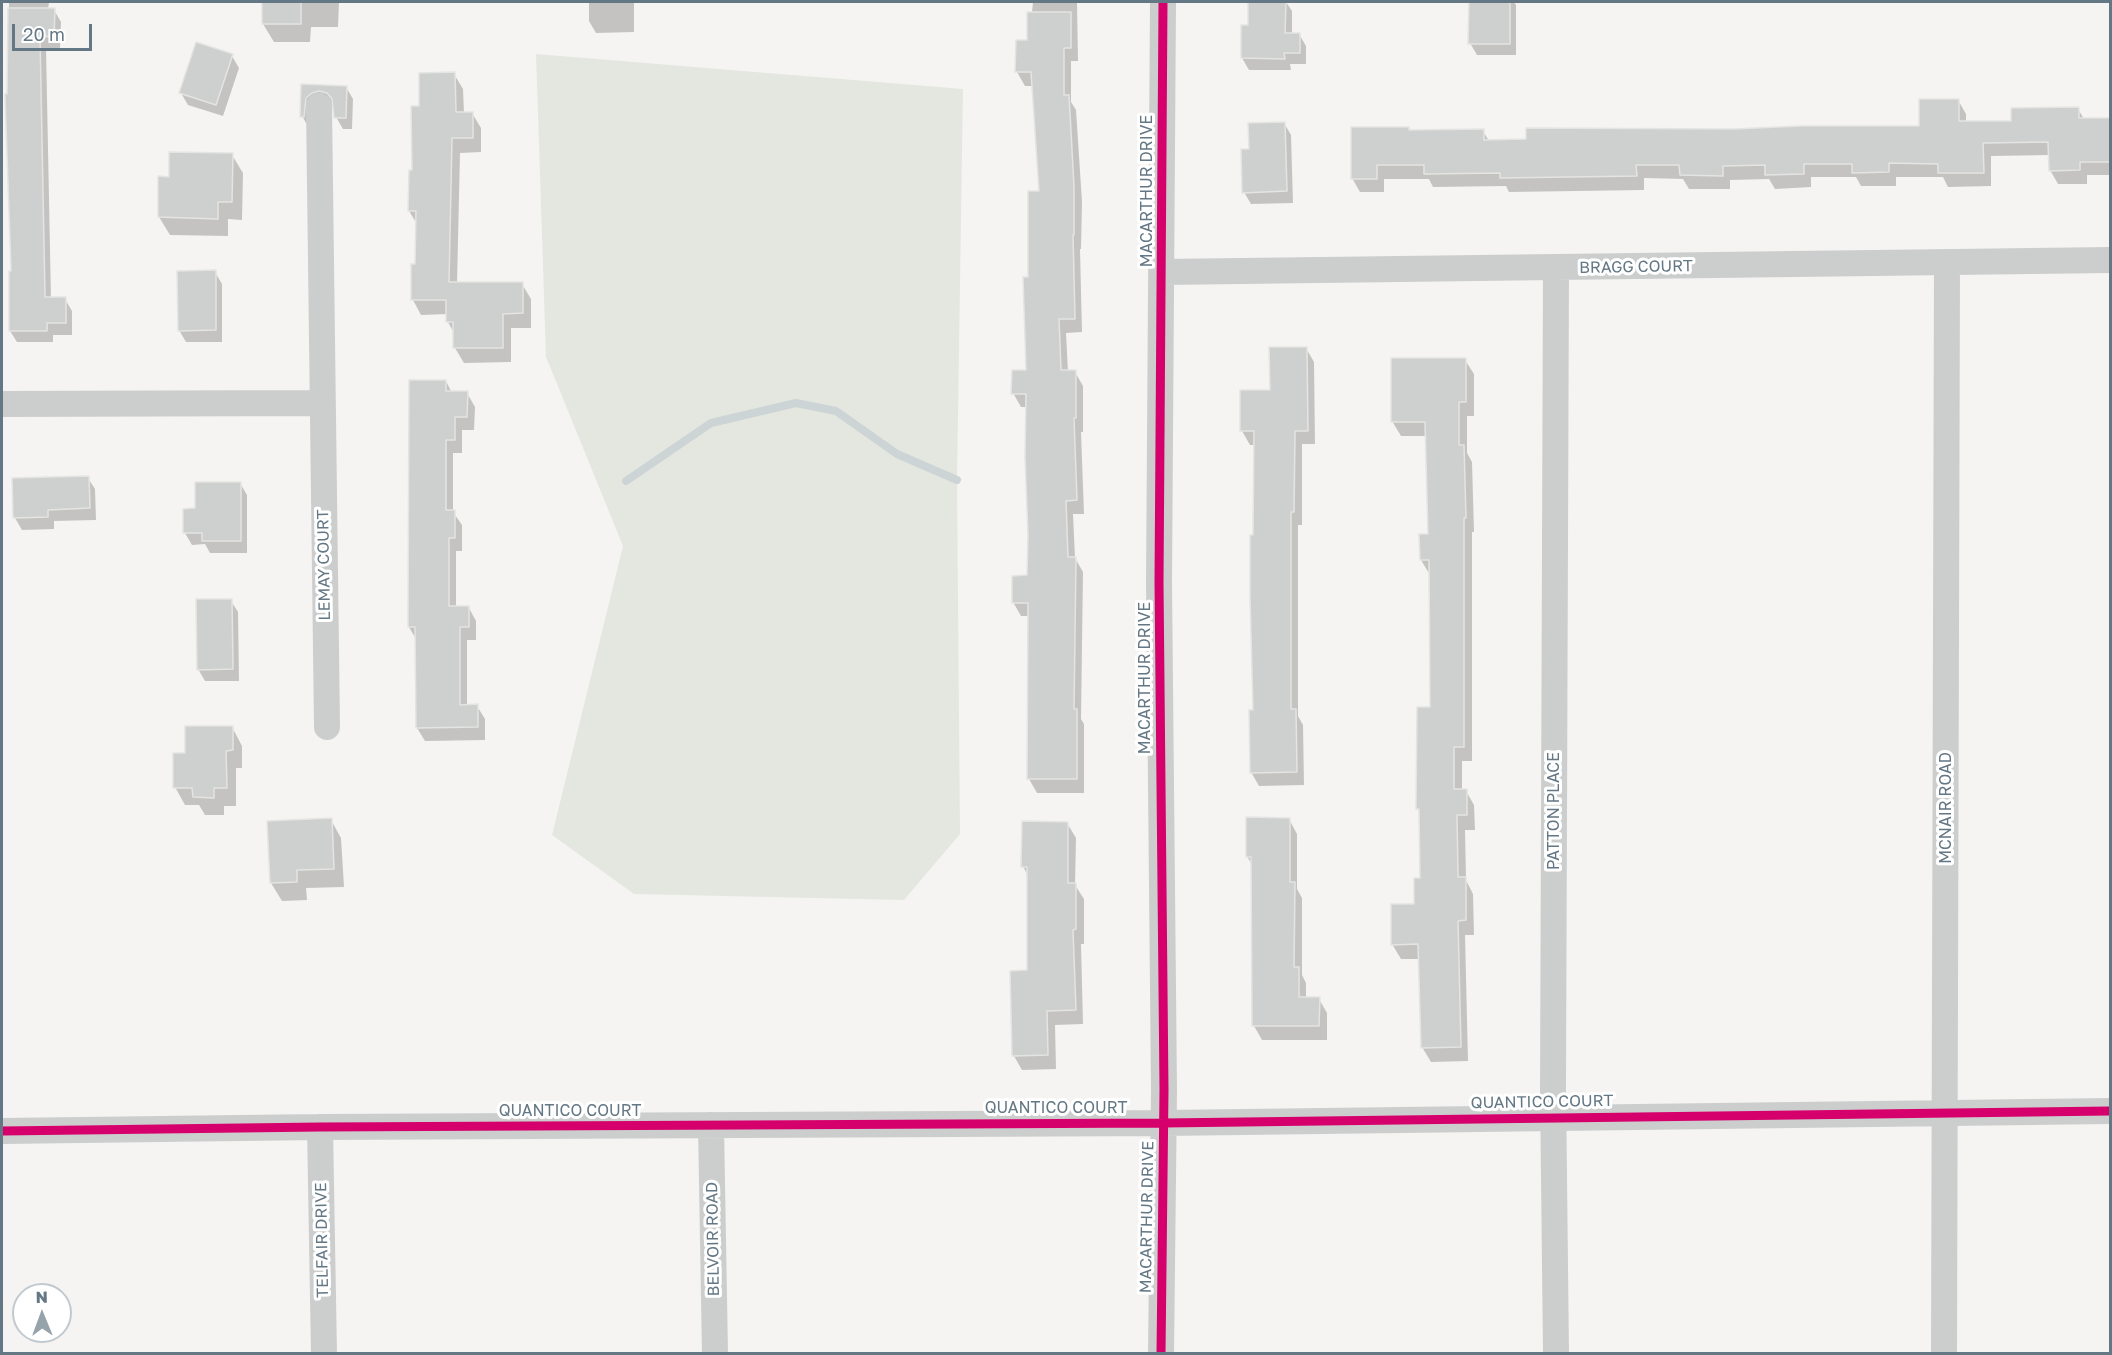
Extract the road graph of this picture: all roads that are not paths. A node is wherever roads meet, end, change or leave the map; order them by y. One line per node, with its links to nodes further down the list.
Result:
1 (1163, 2): 6 (street, MACARTHUR DRIVE)
2 (320, 106): 7 (street, LEMAY COURT)
3 (2110, 260): 4 (street, BRAGG COURT)
4 (1947, 262): 5 (street, BRAGG COURT); 11 (street, MCNAIR ROAD)
5 (1556, 269): 6 (street, BRAGG COURT); 12 (street, PATTON PLACE)
6 (1162, 273): 13 (street, MACARTHUR DRIVE)
7 (322, 403): 8 (street); 9 (street, LEMAY COURT)
8 (2, 404)
9 (327, 727)
10 (2110, 1111): 11 (street, QUANTICO COURT)
11 (1945, 1113): 12 (street, QUANTICO COURT); 21 (street, MCNAIR ROAD)
12 (1554, 1117): 13 (street, QUANTICO COURT); 20 (street, PATTON PLACE)
13 (1164, 1122): 14 (street, QUANTICO COURT); 19 (street, MACARTHUR DRIVE)
14 (711, 1125): 15 (street, QUANTICO COURT); 18 (street, BELVOIR ROAD)
15 (320, 1127): 16 (street, QUANTICO COURT); 17 (street, TELFAIR DRIVE)
16 (2, 1131)
17 (324, 1353)
18 (714, 1353)
19 (1161, 1353)
20 (1556, 1353)
21 (1944, 1353)

